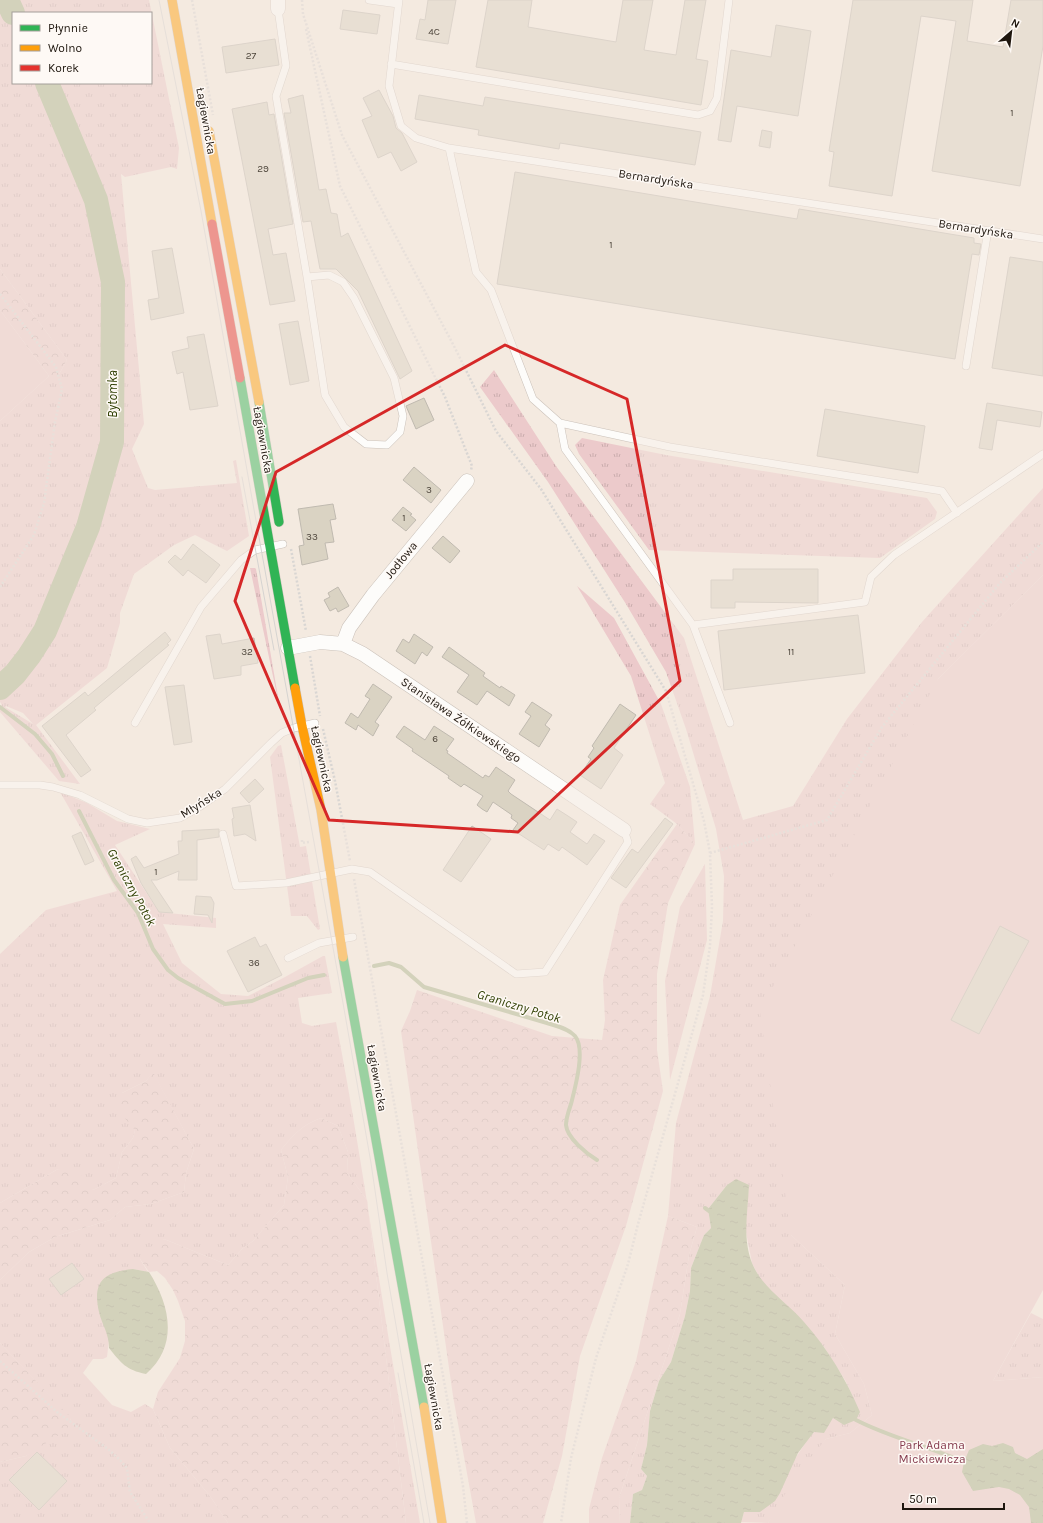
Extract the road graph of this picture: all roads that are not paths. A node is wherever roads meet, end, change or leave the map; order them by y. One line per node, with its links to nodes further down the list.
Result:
1 (172, 0): 18 (main road, Łagiewnicka)
2 (369, 0): 4 (lane)
3 (729, 0): 6 (lane)
4 (398, 2): 6 (lane, Bernardyńska)
5 (278, 4): 11 (lane)
6 (391, 64): 8 (lane, Bernardyńska)
7 (207, 119): 17 (main road, Łagiewnicka)
8 (449, 148): 9 (lane, Bernardyńska); 13 (lane)
9 (988, 230): 10 (lane, Bernardyńska); 12 (lane)
10 (1043, 239)
11 (307, 277): 11 (lane)
12 (966, 366)
13 (560, 424): 16 (lane); 19 (lane)
14 (1043, 454): 16 (lane)
15 (467, 481): 20 (street, Jodłowa)
16 (957, 512): 19 (lane)
17 (282, 540): 18 (lane)
18 (269, 546): 21 (main road, Łagiewnicka); 22 (lane)
19 (693, 625): 24 (lane)
20 (343, 644): 21 (street, Stanisława Żółkiewskiego); 27 (street, Stanisława Żółkiewskiego)
21 (298, 646): 25 (main road, Łagiewnicka)
22 (135, 723)
23 (315, 723): 25 (lane, Młyńska)
24 (730, 723)
25 (302, 726): 26 (lane, Młyńska); 29 (main road, Łagiewnicka)
26 (0, 786)
27 (624, 830): 29 (lane)
28 (223, 834): 29 (lane)
29 (330, 874): 31 (main road, Łagiewnicka)
30 (353, 937): 31 (lane)
31 (340, 939): 32 (lane); 33 (main road, Łagiewnicka)
32 (288, 958)
33 (442, 1523)

